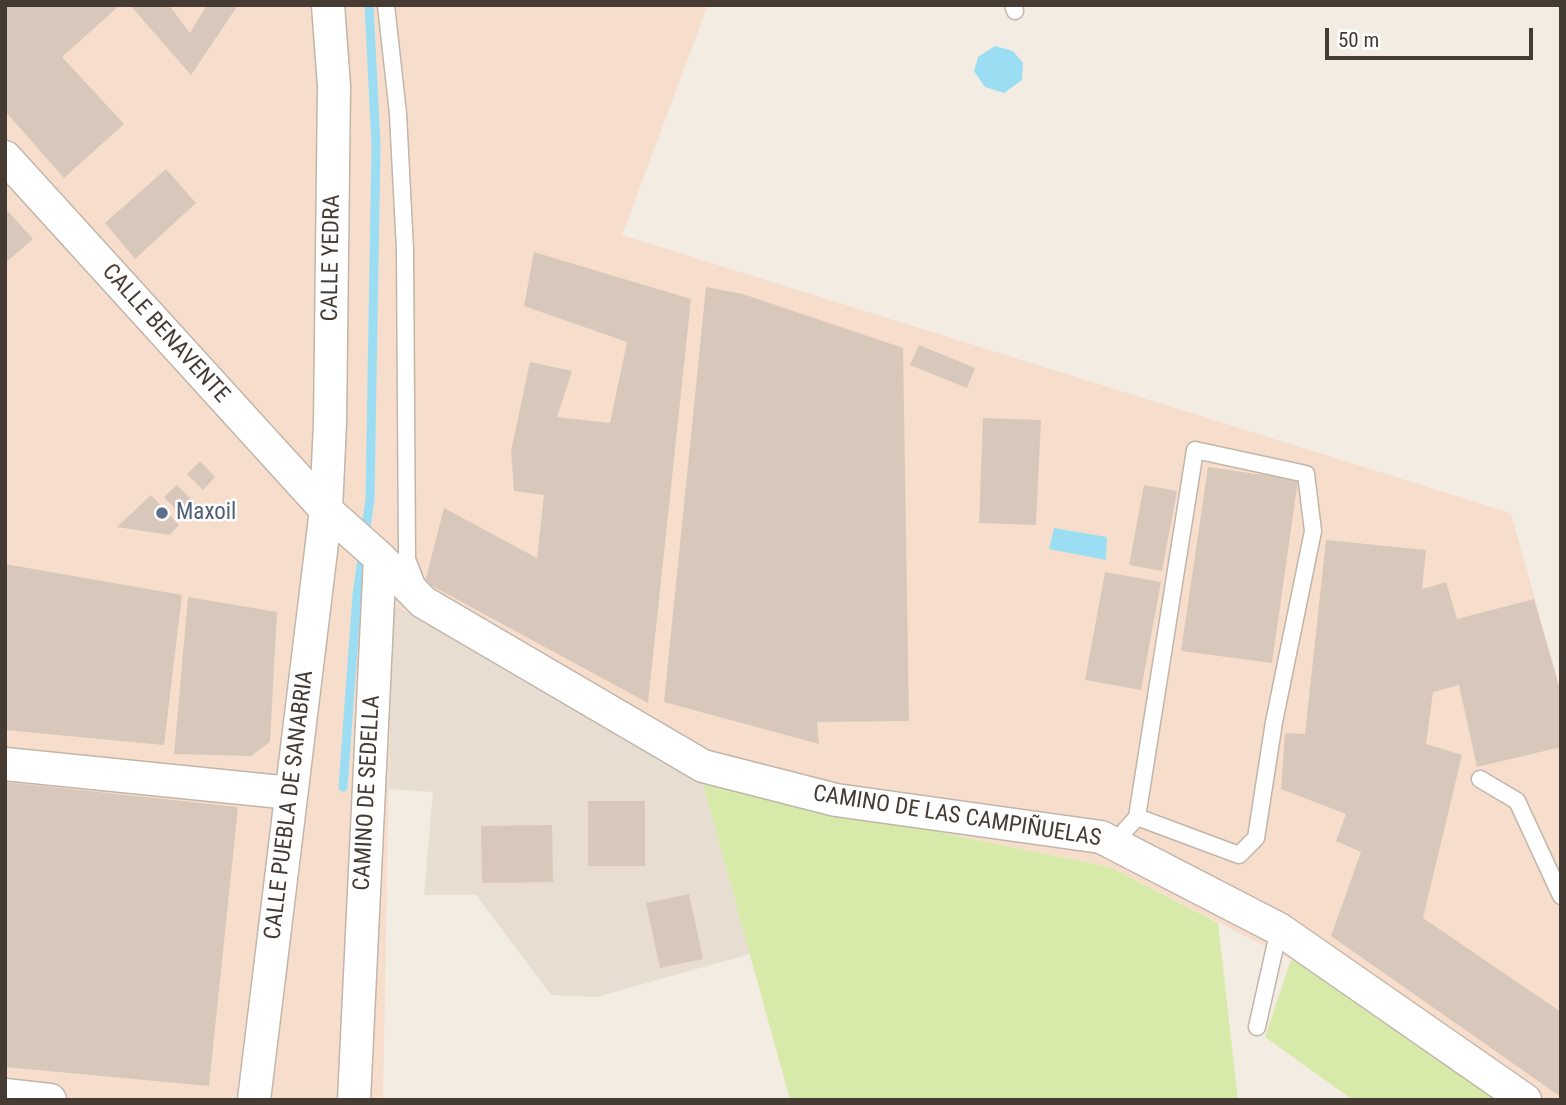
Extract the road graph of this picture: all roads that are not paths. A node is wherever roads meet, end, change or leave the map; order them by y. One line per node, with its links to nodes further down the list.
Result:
1 (328, 5): 4 (street, CALLE YEDRA)
2 (386, 5): 6 (lane)
3 (5, 157): 4 (street, CALLE BENAVENTE)
4 (326, 510): 5 (street); 9 (street, CALLE PUEBLA DE SANABRIA)
5 (380, 558): 6 (street, CAMINO DE LAS CAMPIÑUELAS); 18 (street, CAMINO DE SEDELLA)
6 (423, 602): 11 (street, CAMINO DE LAS CAMPIÑUELAS)
7 (5, 764): 9 (street)
8 (1479, 779): 12 (lane)
9 (291, 793): 17 (street, CALLE PUEBLA DE SANABRIA)
10 (1137, 817): 10 (lane); 11 (lane)
11 (1114, 843): 13 (street, CAMINO DE LAS CAMPIÑUELAS)
12 (1561, 896)
13 (1279, 929): 14 (lane); 19 (street, CAMINO DE LAS CAMPIÑUELAS)
14 (1257, 1027)
15 (5, 1095): 16 (street)
16 (50, 1100)
17 (254, 1100)
18 (354, 1100)
19 (1525, 1100)

